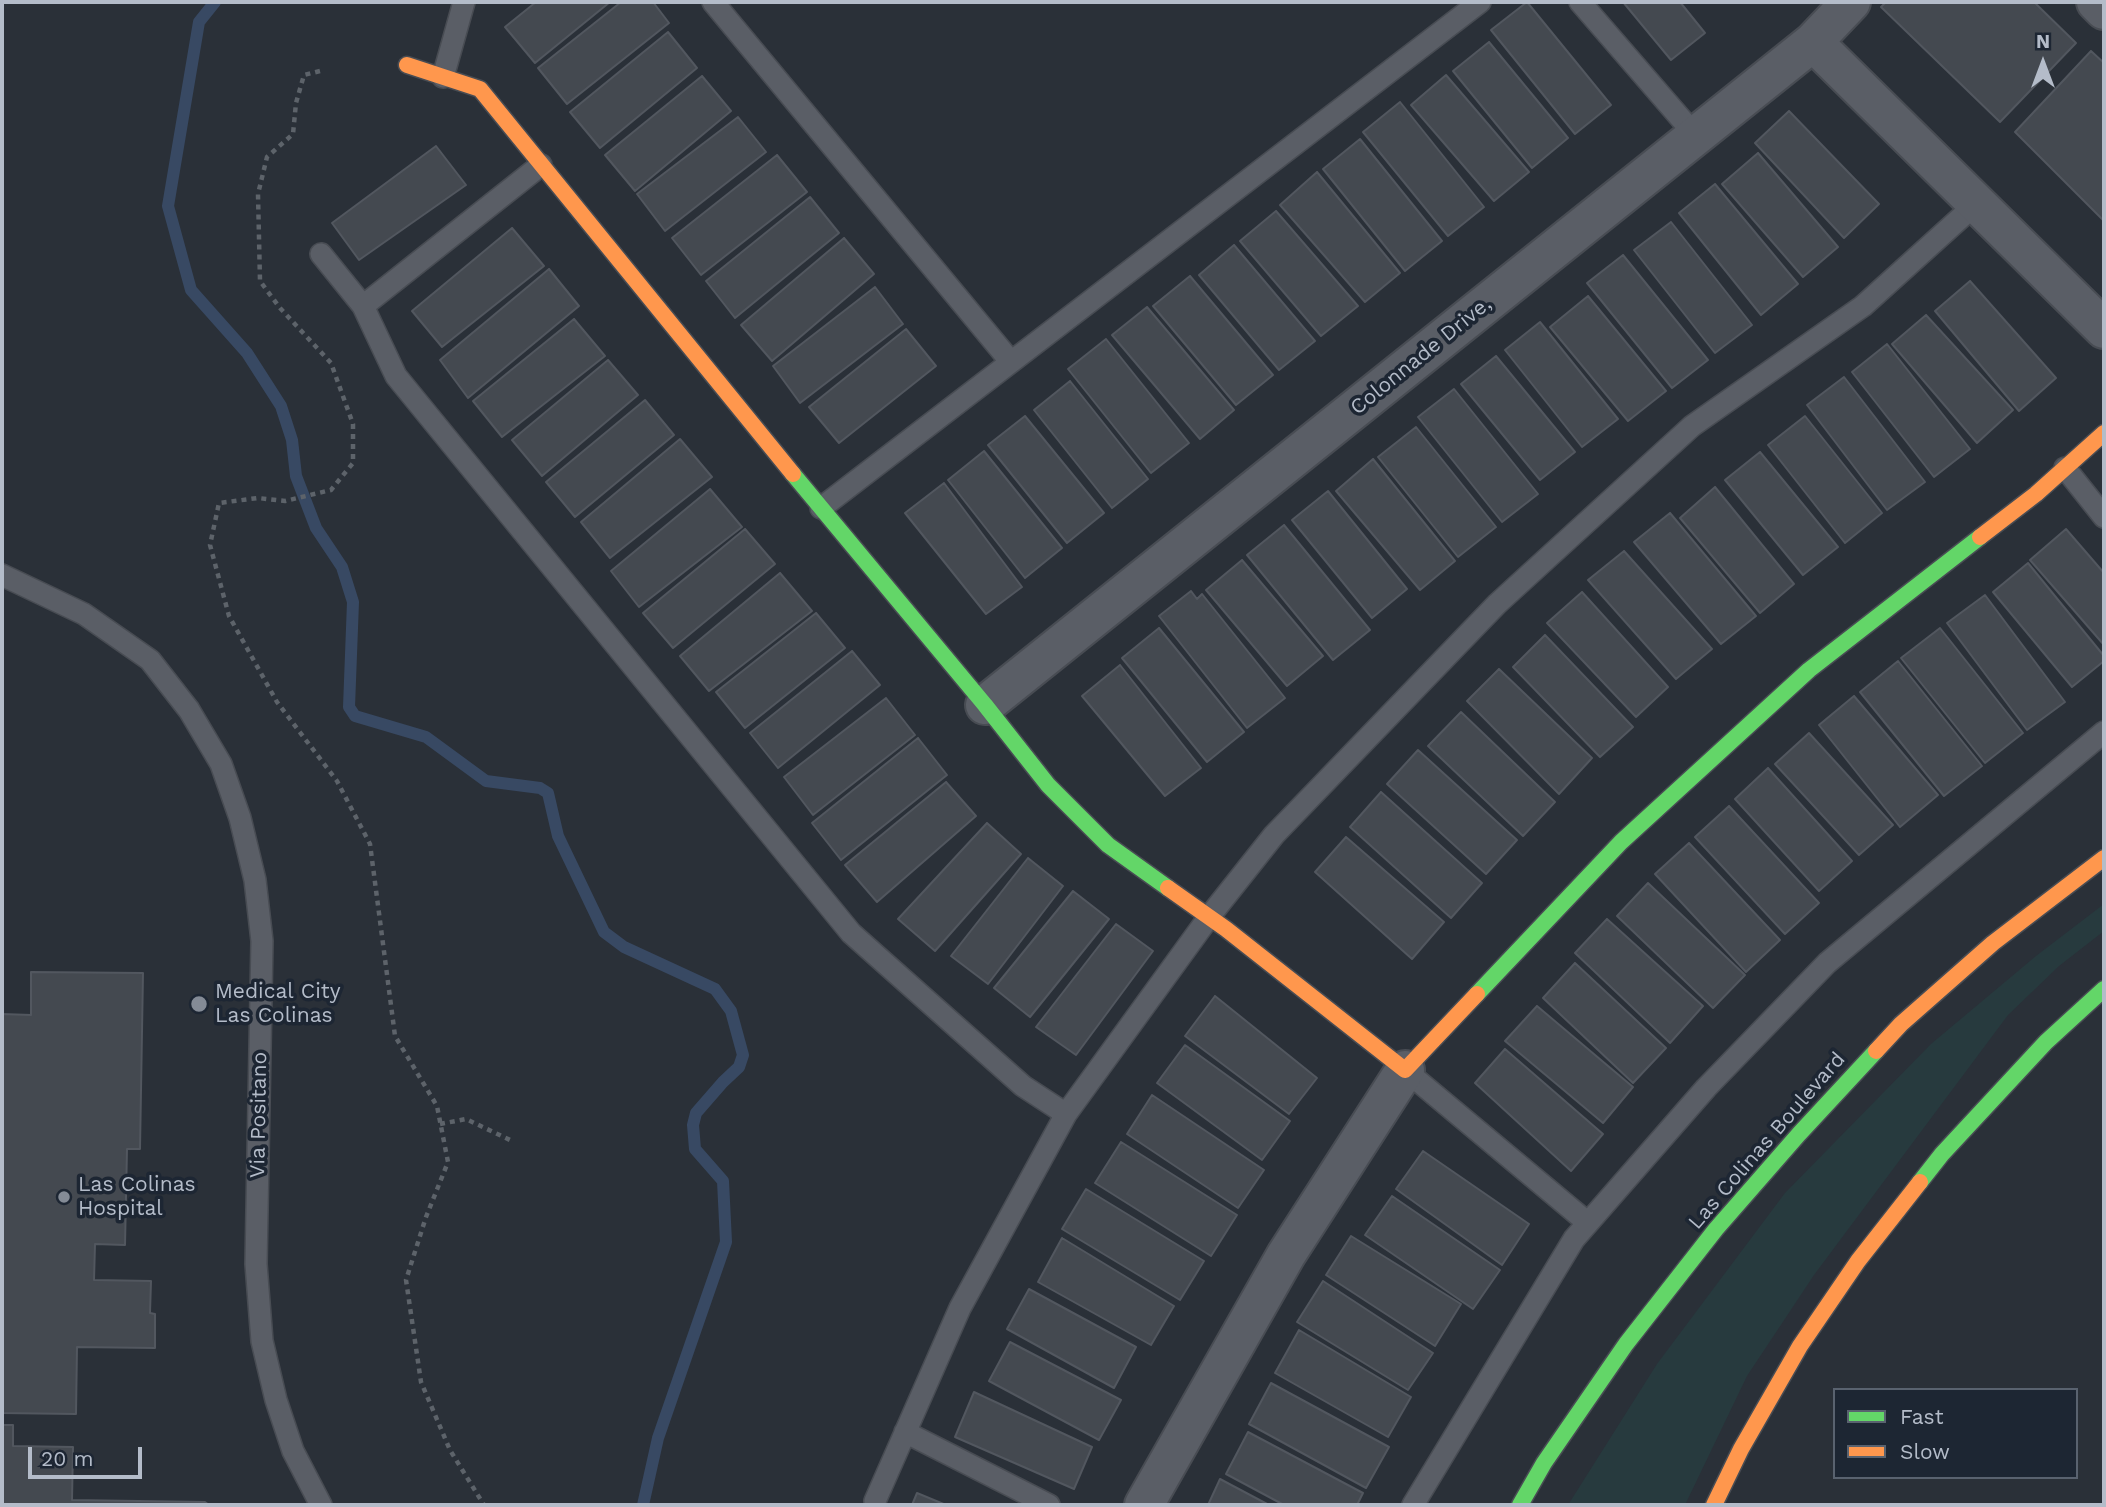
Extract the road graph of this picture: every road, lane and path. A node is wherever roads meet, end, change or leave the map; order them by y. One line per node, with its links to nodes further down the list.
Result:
1 (464, 2): 10 (lane)
2 (713, 2): 17 (lane)
3 (1480, 2): 17 (lane)
4 (1580, 2): 11 (lane)
5 (1851, 2): 8 (street, Colonnade Drive,)
6 (2096, 2): 7 (street)
7 (2104, 10)
8 (1813, 42): 11 (street, Colonnade Drive,); 13 (street)
9 (407, 65): 10 (street)
10 (443, 77): 12 (street)
11 (1696, 136): 24 (street, Colonnade Drive,)
12 (541, 164): 15 (lane); 21 (street)
13 (1977, 203): 16 (street); 27 (lane)
14 (321, 254): 15 (lane)
15 (363, 306): 30 (lane)
16 (2104, 329)
17 (1011, 362): 21 (lane)
18 (2104, 433): 19 (street)
19 (2065, 468): 22 (lane); 29 (street)
20 (331, 490): 31 (path)
21 (821, 508): 24 (street)
22 (2104, 517)
23 (2, 575): 36 (lane, Via Positano)
24 (985, 705): 27 (street)
25 (2104, 732): 33 (lane)
26 (2104, 858): 41 (street, Las Colinas Boulevard)
27 (1209, 917): 29 (street); 30 (lane)
28 (2104, 989): 42 (street)
29 (1405, 1070): 33 (lane); 39 (street)
30 (1066, 1114): 34 (lane)
31 (440, 1124): 32 (path); 37 (path)
32 (510, 1140)
33 (1588, 1223): 40 (lane)
34 (905, 1432): 35 (lane); 38 (lane)
35 (875, 1501)
36 (321, 1505)
37 (484, 1505)
38 (1049, 1505)
39 (1144, 1505)
40 (1413, 1505)
41 (1520, 1505)
42 (1714, 1505)

